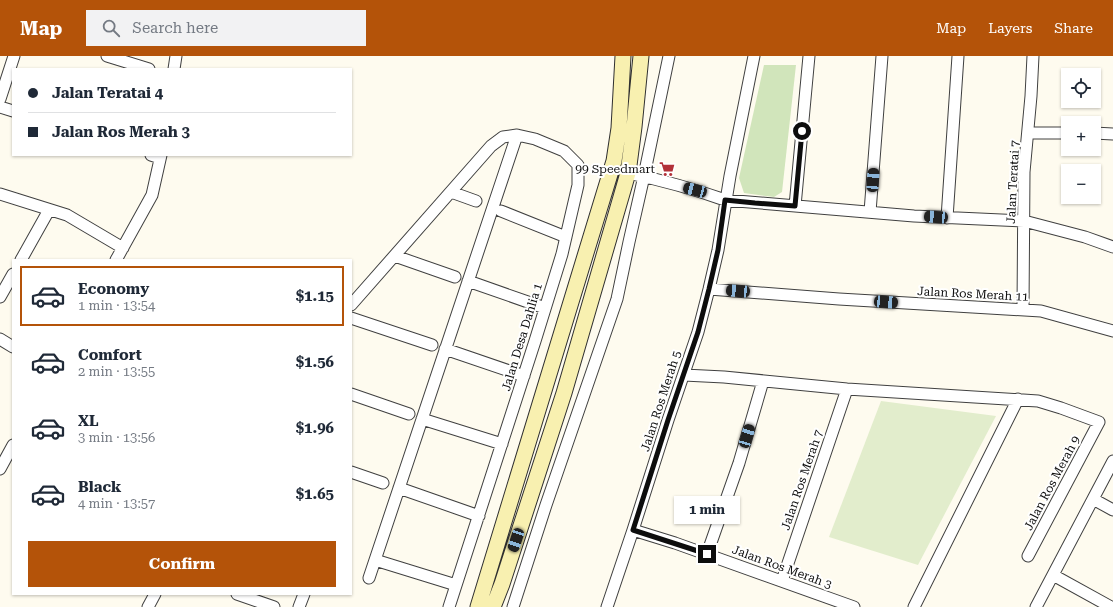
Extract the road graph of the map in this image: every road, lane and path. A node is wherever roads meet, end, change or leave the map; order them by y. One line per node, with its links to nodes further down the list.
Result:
1 (14, 56): 14 (street)
2 (107, 56): 12 (street)
3 (176, 56): 13 (street)
4 (623, 56): 89 (street)
5 (640, 56): 23 (street)
6 (669, 56): 24 (street)
7 (754, 56): 27 (street, Jalan Ros Merah 5)
8 (809, 56): 29 (street)
9 (882, 56): 32 (street)
10 (958, 56): 33 (street)
11 (1033, 56): 17 (street, Jalan Teratai 7)
12 (146, 68)
13 (174, 68)
14 (0, 99)
15 (0, 107): 16 (street)
16 (12, 111)
17 (1028, 133): 18 (street); 34 (street, Jalan Teratai 7)
18 (1061, 133)
19 (1101, 133): 20 (street)
20 (1113, 134)
21 (517, 135): 25 (street); 35 (street, Jalan Desa Dahlia 1); 43 (street)
22 (157, 156): 37 (street)
23 (628, 173): 24 (street); 90 (street)
24 (644, 176): 27 (street); 91 (street)
25 (451, 192): 28 (street); 38 (street)
26 (0, 194): 30 (street)
27 (725, 200): 29 (street); 44 (street, Jalan Ros Merah 5)
28 (476, 201)
29 (795, 206): 32 (street)
30 (49, 210): 37 (street); 39 (street)
31 (500, 211): 35 (street)
32 (870, 212): 33 (street)
33 (947, 218): 34 (street)
34 (1024, 221): 36 (street); 48 (street, Jalan Teratai 7)
35 (566, 237): 47 (street, Jalan Desa Dahlia 1)
36 (1113, 247)
37 (123, 248): 40 (street)
38 (395, 256): 42 (street); 46 (street)
39 (22, 259)
40 (117, 259)
41 (12, 276): 45 (street)
42 (455, 277)
43 (468, 281): 47 (street); 54 (street)
44 (709, 289): 48 (street, Jalan Ros Merah 11); 55 (street, Jalan Ros Merah 5)
45 (0, 297)
46 (352, 304)
47 (545, 308): 56 (street, Jalan Desa Dahlia 1)
48 (1023, 309): 50 (street, Jalan Ros Merah 11)
49 (352, 318): 52 (street)
50 (1113, 331)
51 (0, 339): 53 (street)
52 (432, 345)
53 (12, 346)
54 (445, 349): 56 (street); 62 (street)
55 (684, 375): 57 (street); 73 (street, Jalan Ros Merah 5)
56 (524, 376): 63 (street, Jalan Desa Dahlia 1)
57 (763, 381): 58 (street); 74 (street)
58 (847, 389): 60 (street); 79 (street, Jalan Ros Merah 7)
59 (352, 394): 61 (street)
60 (1018, 399): 75 (street, Jalan Ros Merah 9); 93 (street)
61 (409, 414)
62 (422, 419): 63 (street); 69 (street)
63 (502, 444): 72 (street, Jalan Desa Dahlia 1)
64 (12, 447): 66 (street)
65 (1113, 461): 70 (street)
66 (0, 468)
67 (352, 472): 68 (street)
68 (383, 483)
69 (399, 488): 72 (street); 76 (street)
70 (1093, 499): 71 (street); 77 (street)
71 (1113, 510)
72 (479, 516): 80 (street, Jalan Desa Dahlia 1)
73 (633, 530): 74 (street, Jalan Ros Merah 3); 92 (street, Jalan Ros Merah 5)
74 (707, 554): 79 (street, Jalan Ros Merah 3)
75 (1028, 556)
76 (375, 560): 78 (street); 80 (street)
77 (1053, 575): 94 (street); 95 (street)
78 (369, 578)
79 (782, 581): 84 (street, Jalan Ros Merah 3)
80 (456, 585): 88 (street, Jalan Desa Dahlia 1)
81 (154, 595): 85 (street)
82 (240, 595): 86 (street)
83 (304, 595): 87 (street)
84 (848, 606)
85 (148, 607)
86 (274, 607)
87 (300, 607)
88 (449, 607)
89 (478, 607)
90 (493, 607)
91 (513, 607)
92 (606, 607)
93 (914, 607)
94 (1036, 607)
95 (1111, 607)

